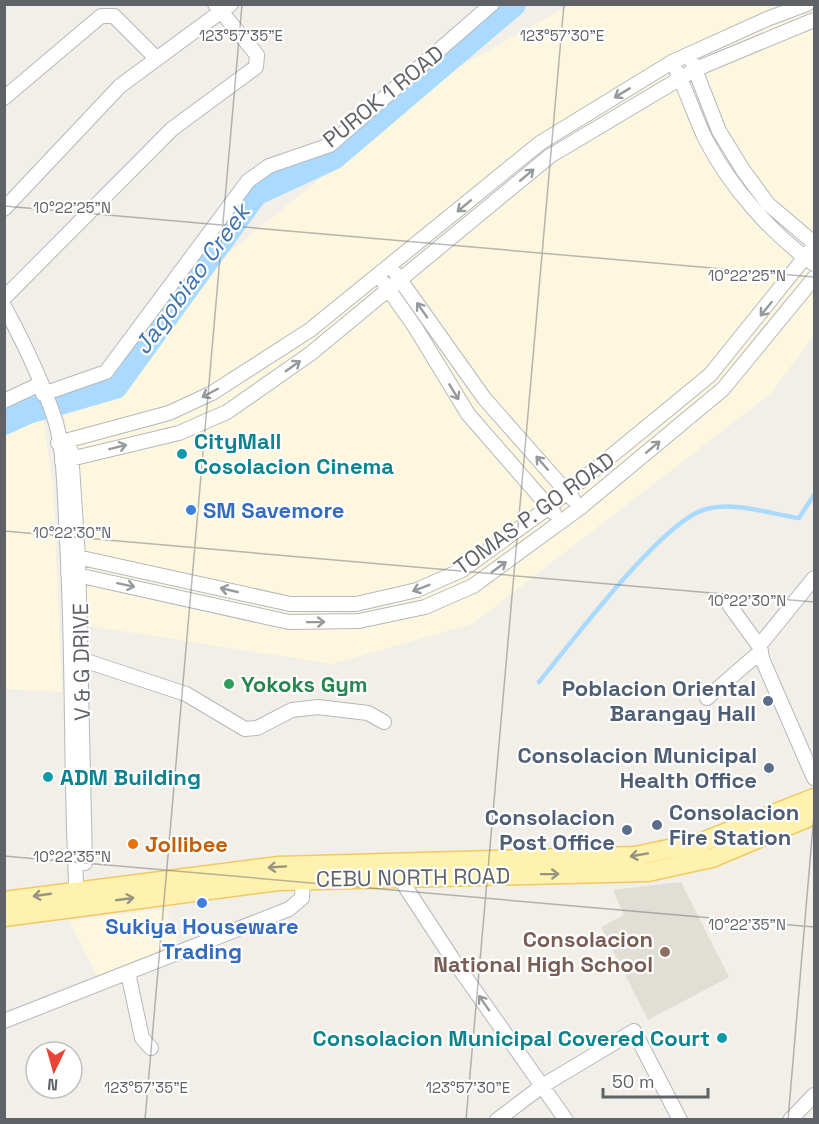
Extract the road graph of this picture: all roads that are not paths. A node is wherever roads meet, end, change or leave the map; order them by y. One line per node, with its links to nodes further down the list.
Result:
1 (492, 4): 20 (street, PUROK 1 ROAD)
2 (807, 4): 5 (street)
3 (223, 7): 6 (street); 18 (street)
4 (814, 20): 8 (street)
5 (688, 55): 7 (street); 8 (street)
6 (157, 59): 10 (street); 11 (street)
7 (672, 62): 9 (street); 14 (street, one-way to 14)
8 (696, 69): 9 (street); 12 (street)
9 (680, 78): 13 (street); 16 (street, one-way to 9)
10 (4, 98)
11 (4, 210)
12 (814, 244): 13 (street, TOMAS P. GO ROAD)
13 (810, 261): 24 (street, TOMAS P. GO ROAD, one-way to 24)
14 (384, 272): 16 (street); 17 (street); 22 (street, one-way to 22)
15 (814, 278): 26 (street, TOMAS P. GO ROAD, one-way to 15)
16 (401, 279): 17 (street); 24 (street, one-way to 16)
17 (388, 290): 23 (street, one-way to 17); 25 (street, one-way to 25)
18 (4, 298)
19 (4, 306): 20 (street, V & G DRIVE)
20 (43, 393): 21 (street, PUROK 1 ROAD); 22 (street, V & G DRIVE)
21 (4, 401)
22 (63, 442): 23 (street, V & G DRIVE)
23 (67, 460): 28 (street, V & G DRIVE)
24 (568, 492): 25 (street, TOMAS P. GO ROAD); 26 (street)
25 (549, 507): 27 (street); 28 (street, TOMAS P. GO ROAD, one-way to 28)
26 (580, 507): 27 (street, TOMAS P. GO ROAD)
27 (562, 521): 29 (street, TOMAS P. GO ROAD, one-way to 27)
28 (73, 556): 29 (street, V & G DRIVE)
29 (73, 574): 33 (street, V & G DRIVE)
30 (814, 578): 32 (street)
31 (730, 606): 32 (street)
32 (760, 649): 34 (street); 36 (street)
33 (76, 658): 35 (street); 41 (street, V & G DRIVE)
34 (707, 698)
35 (384, 723)
36 (814, 778)
37 (814, 798): 39 (main road, CEBU NORTH ROAD, one-way to 39)
38 (814, 815): 39 (main road, CEBU NORTH ROAD, one-way to 38)
39 (394, 870): 40 (main road, CEBU NORTH ROAD); 41 (main road, CEBU NORTH ROAD, one-way to 41); 47 (street, one-way to 39)
40 (303, 880): 41 (main road, CEBU NORTH ROAD, one-way to 40); 44 (street)
41 (81, 898): 42 (main road, CEBU NORTH ROAD, one-way to 42); 43 (main road, CEBU NORTH ROAD)
42 (4, 901)
43 (4, 917)
44 (128, 973): 45 (street); 46 (street)
45 (4, 1021)
46 (151, 1048)
47 (542, 1086): 49 (street); 50 (street); 51 (street)
48 (814, 1095): 52 (street)
49 (498, 1119)
50 (566, 1119)
51 (680, 1119)
52 (790, 1119)

